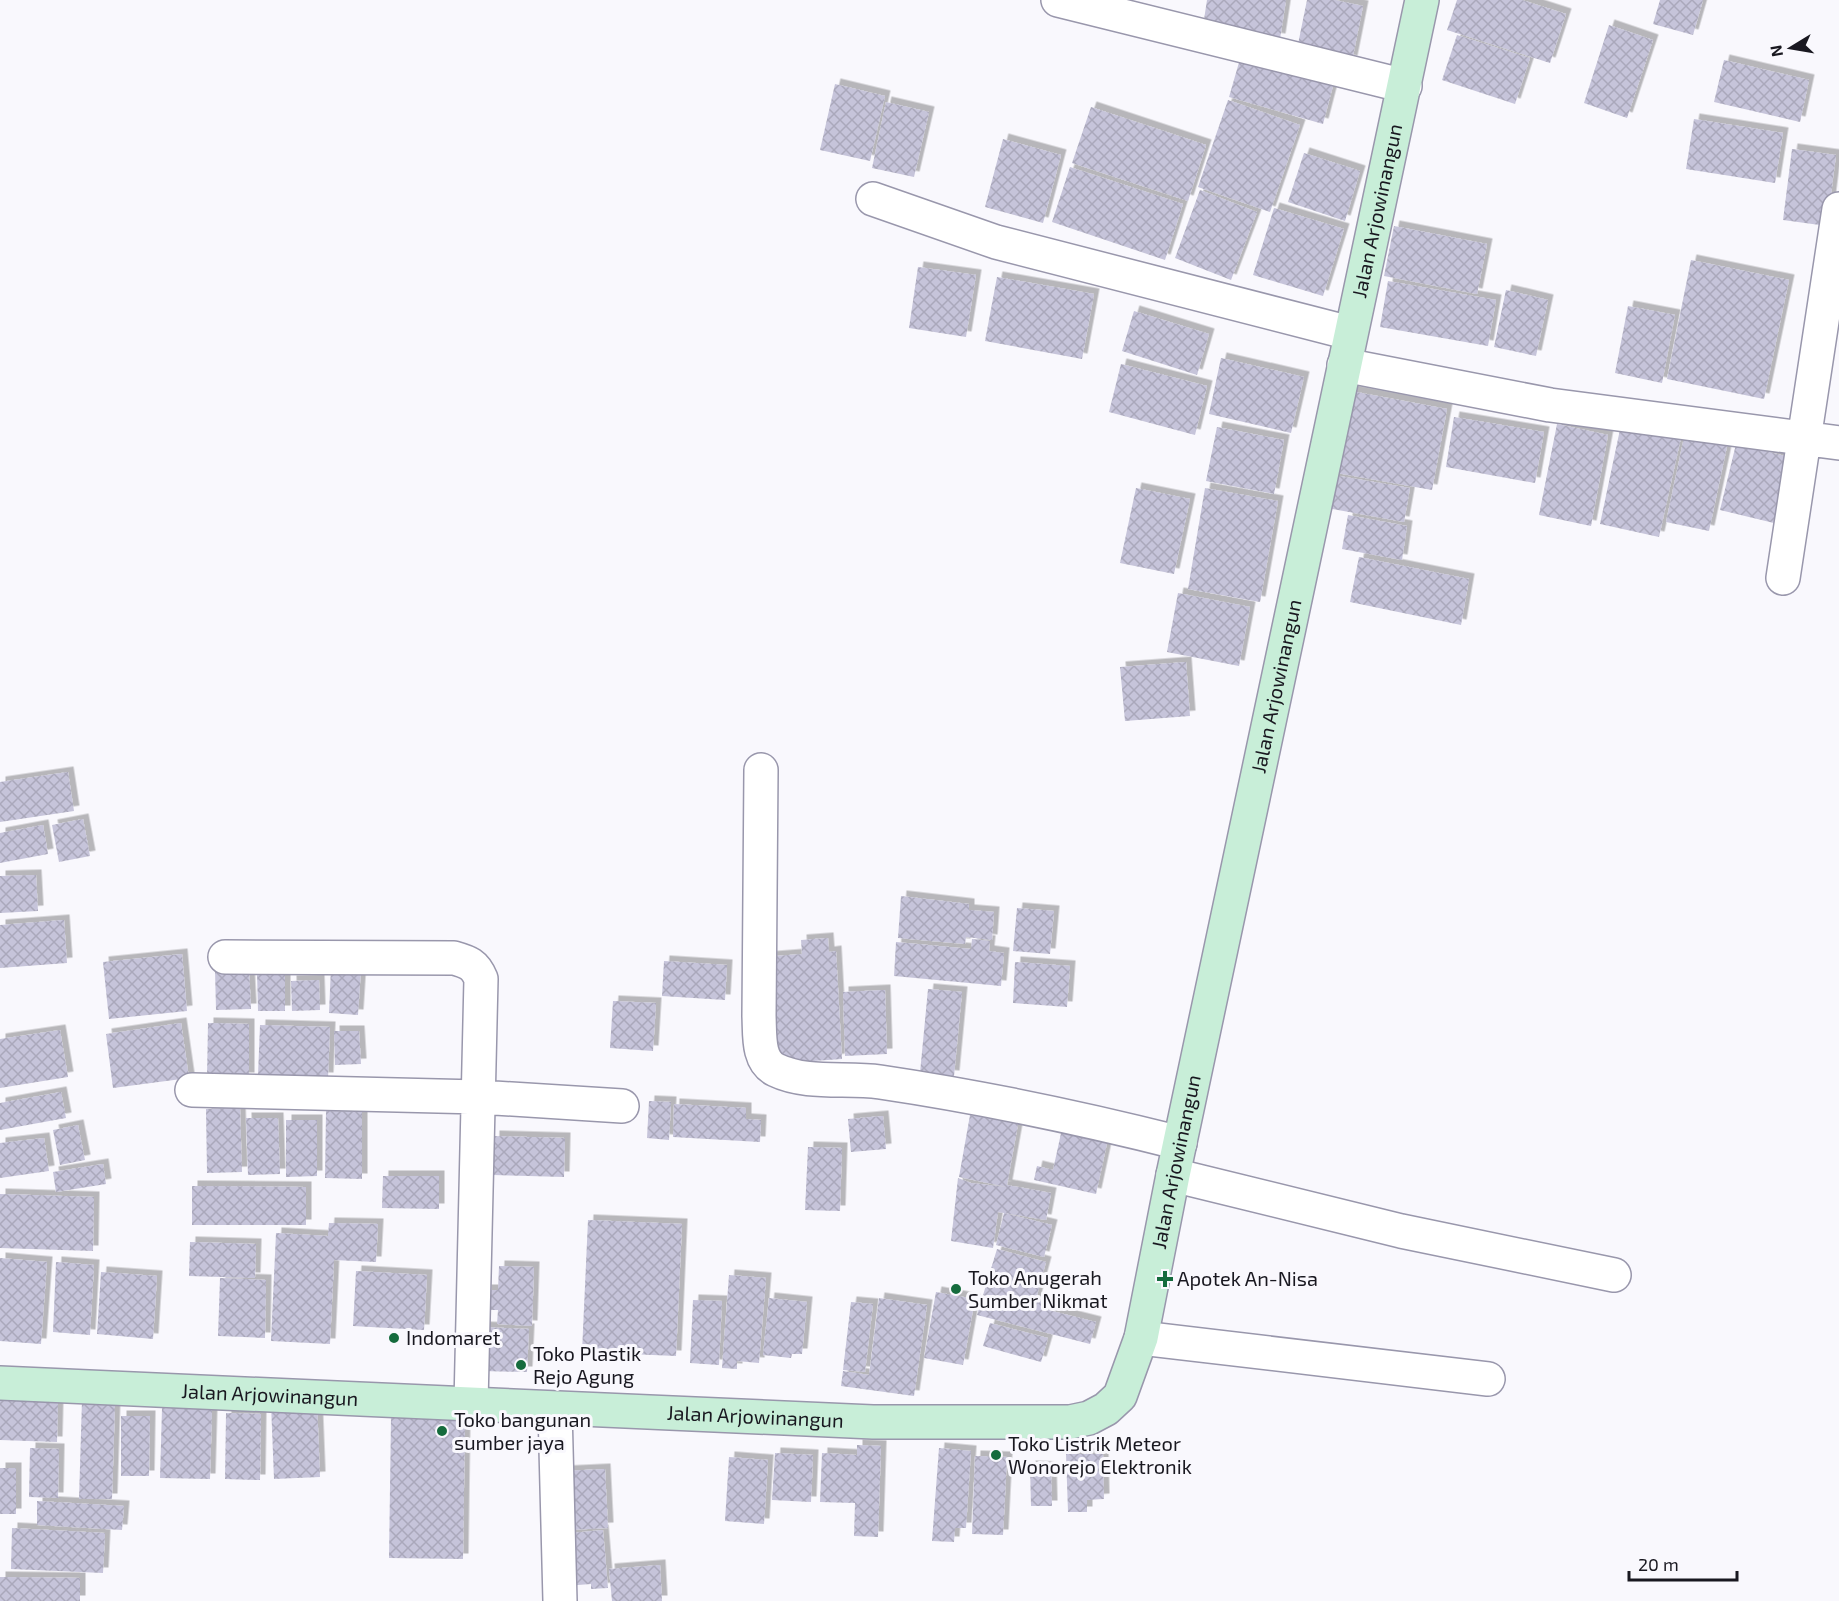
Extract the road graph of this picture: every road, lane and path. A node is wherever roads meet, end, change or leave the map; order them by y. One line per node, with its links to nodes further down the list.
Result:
1 (1058, 0): 3 (street)
2 (1422, 0): 3 (main road, Jalan Arjowinangun)
3 (1404, 86): 6 (main road, Jalan Arjowinangun)
4 (873, 200): 6 (street)
5 (1839, 209): 8 (street)
6 (1350, 333): 7 (main road, Jalan Arjowinangun)
7 (1344, 365): 8 (street); 16 (main road, Jalan Arjowinangun)
8 (1806, 438): 9 (street); 10 (street)
9 (1839, 443)
10 (1783, 578)
11 (761, 770): 16 (street)
12 (225, 957): 14 (street)
13 (192, 1090): 14 (street)
14 (479, 1097): 15 (street); 22 (street)
15 (621, 1106)
16 (1180, 1143): 17 (main road, Jalan Arjowinangun)
17 (1173, 1175): 18 (street); 19 (main road, Jalan Arjowinangun)
18 (1614, 1275)
19 (1141, 1338): 20 (street); 23 (main road, Jalan Arjowinangun)
20 (1488, 1378)
21 (0, 1383): 22 (main road, Jalan Arjowinangun)
22 (471, 1403): 23 (main road, Jalan Arjowinangun)
23 (555, 1410): 24 (street)
24 (560, 1601)

